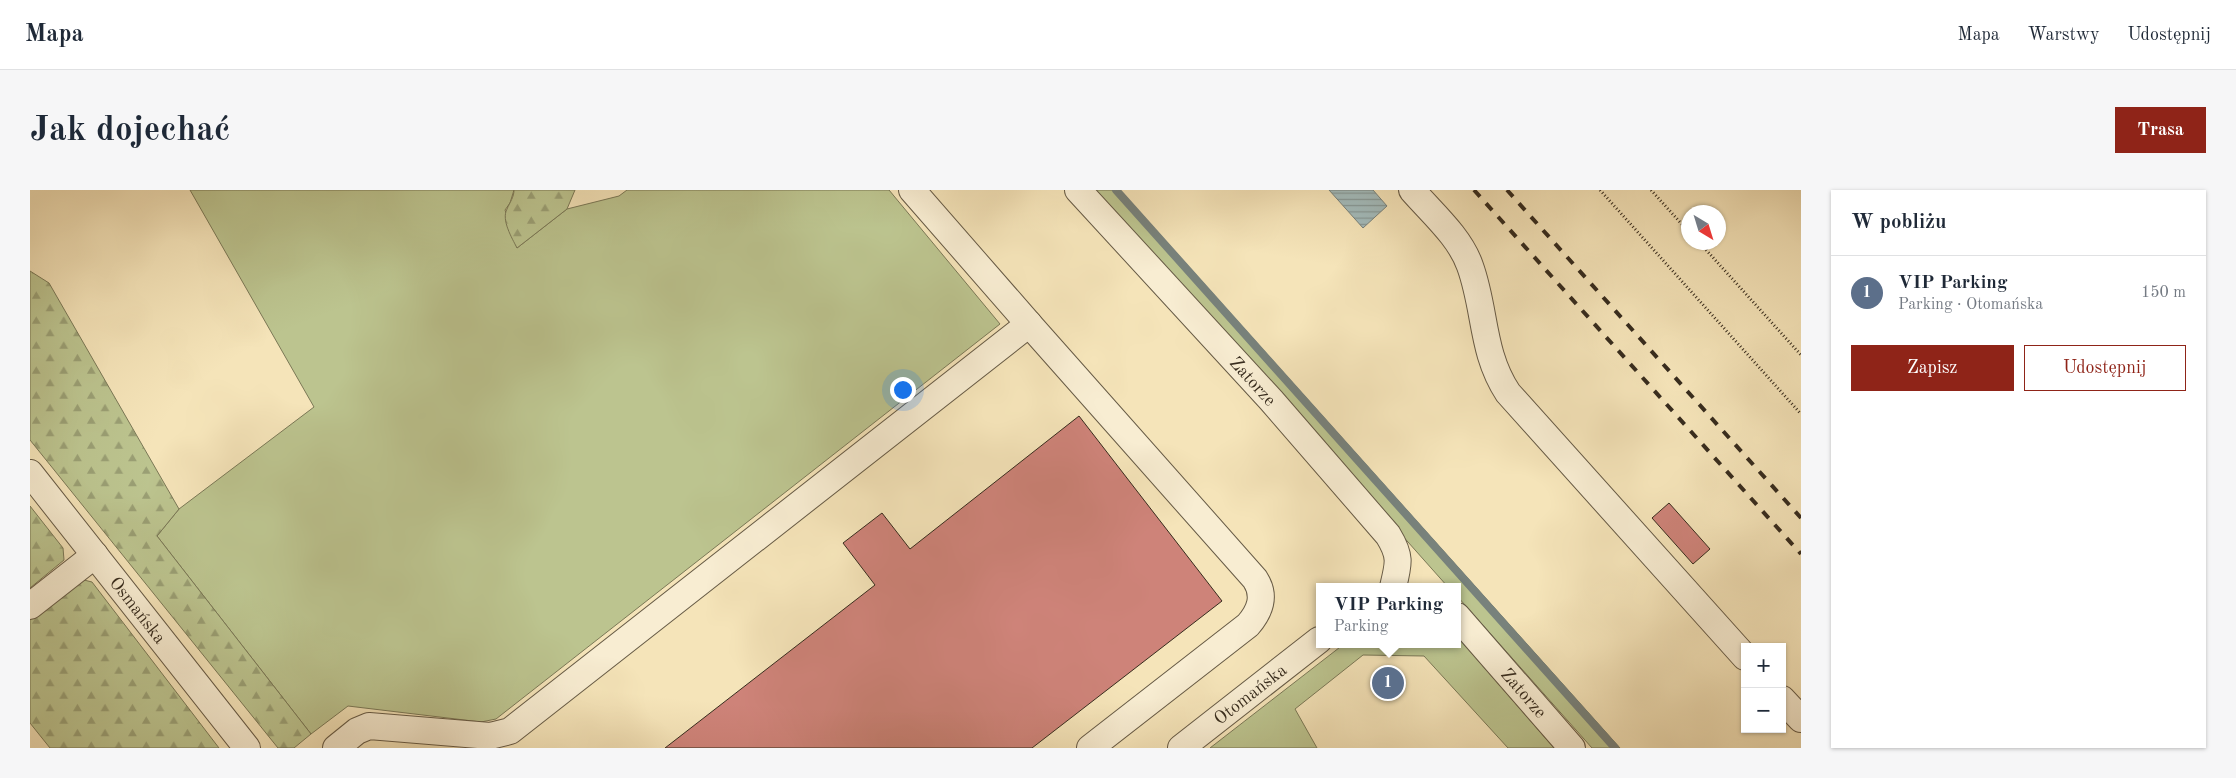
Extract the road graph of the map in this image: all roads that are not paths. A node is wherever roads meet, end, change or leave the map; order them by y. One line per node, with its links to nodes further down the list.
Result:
1 (912, 190): 4 (street)
2 (1078, 190): 7 (street, Zatorze)
3 (1412, 190): 11 (street)
4 (1029, 324): 15 (street); 16 (street)
5 (30, 472): 6 (street, Osmańska)
6 (95, 555): 8 (street); 14 (street, Osmańska)
7 (1394, 583)
8 (30, 606)
9 (1461, 621): 18 (street, Zatorze)
10 (1316, 642): 17 (street, Otomańska)
11 (1741, 653)
12 (1786, 703): 13 (street)
13 (1801, 719)
14 (247, 748)
15 (336, 748)
16 (1090, 748)
17 (1181, 748)
18 (1572, 748)

